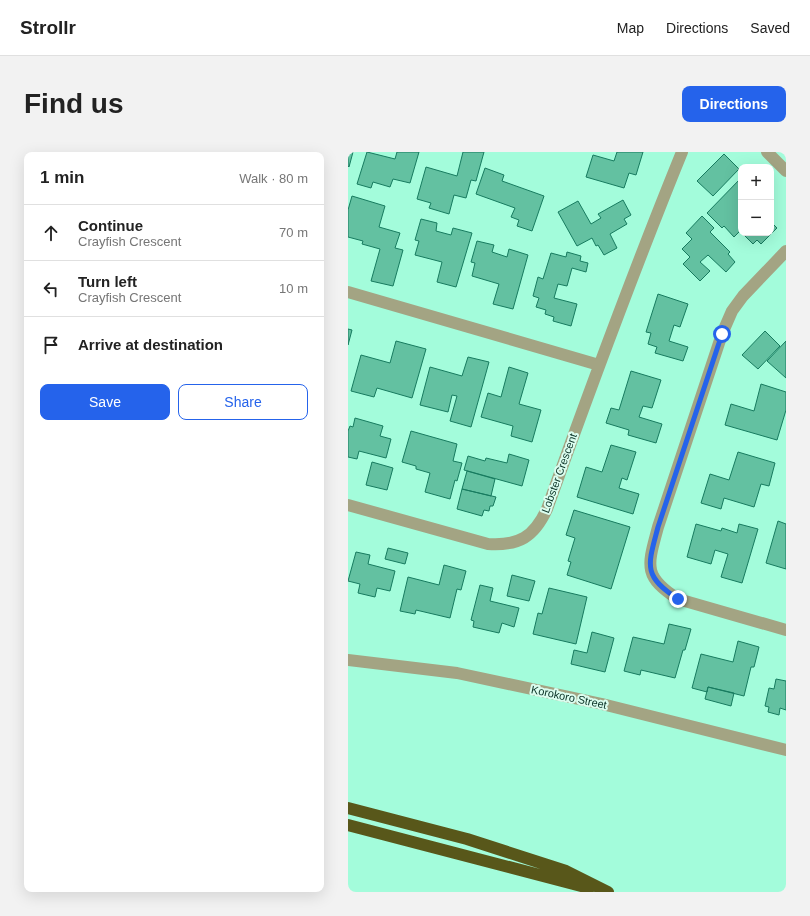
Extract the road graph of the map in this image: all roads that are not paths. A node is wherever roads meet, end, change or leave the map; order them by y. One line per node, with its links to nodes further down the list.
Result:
1 (682, 152): 6 (street, Lobster Crescent)
2 (767, 152): 3 (street)
3 (786, 171)
4 (786, 251): 8 (street)
5 (348, 292): 6 (street)
6 (599, 365): 7 (street, Lobster Crescent)
7 (348, 505)
8 (786, 630)
9 (348, 660): 10 (street, Korokoro Street)
10 (786, 750)
11 (348, 808): 14 (highway)
12 (348, 824): 13 (highway)
13 (603, 892)
14 (608, 892)

